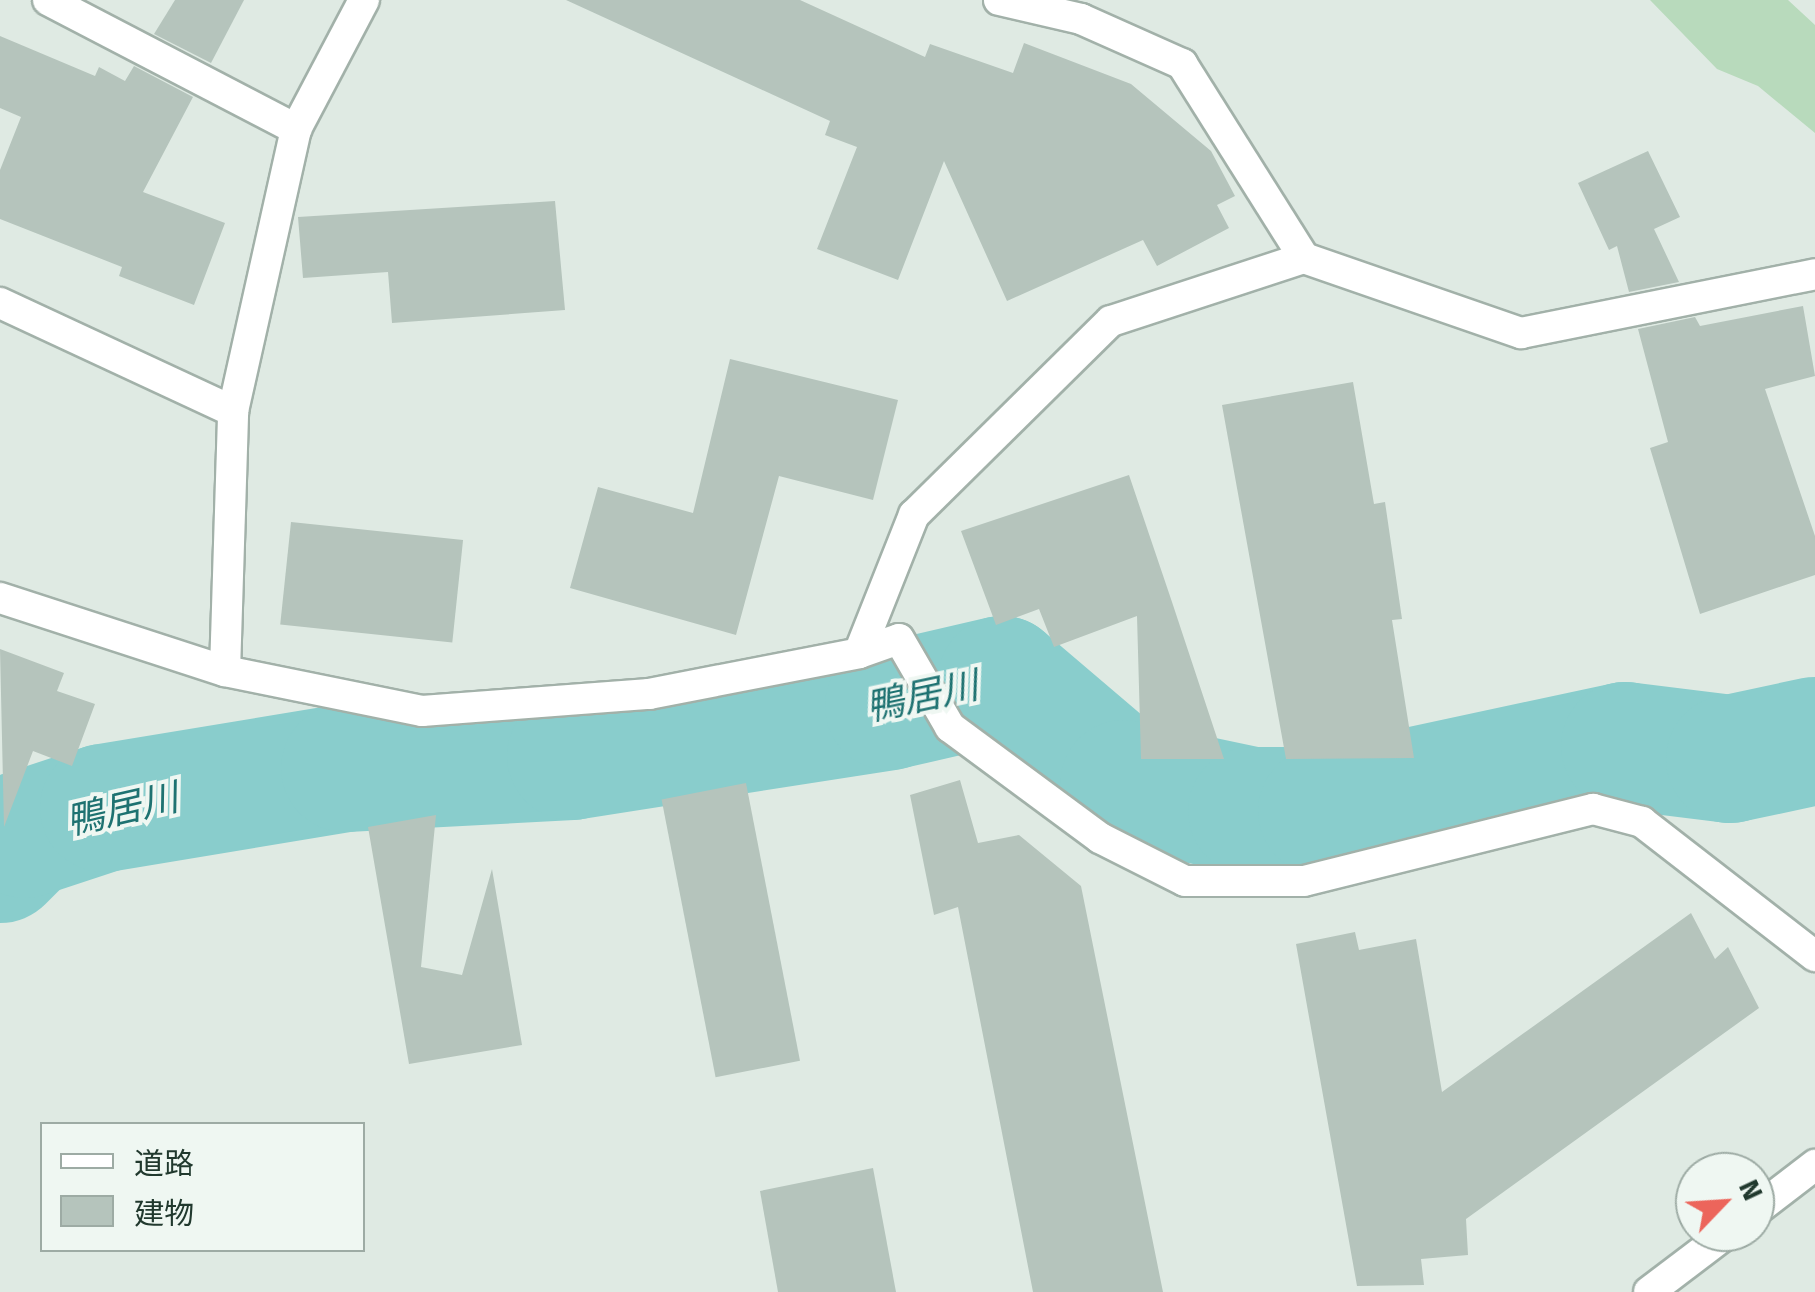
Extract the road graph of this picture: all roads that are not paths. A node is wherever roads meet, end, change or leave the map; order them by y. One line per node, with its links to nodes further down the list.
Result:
1 (48, 0): 4 (street)
2 (364, 0): 4 (street)
3 (999, 0): 5 (street)
4 (296, 129): 8 (street)
5 (1304, 258): 6 (street); 10 (street)
6 (1815, 274)
7 (0, 303): 8 (street)
8 (234, 411): 11 (street)
9 (0, 598): 11 (street)
10 (859, 653): 11 (street); 12 (street)
11 (225, 671)
12 (1815, 956)
13 (1815, 1165): 14 (street)
14 (1775, 1196)
15 (1702, 1252): 16 (street)
16 (1649, 1292)

